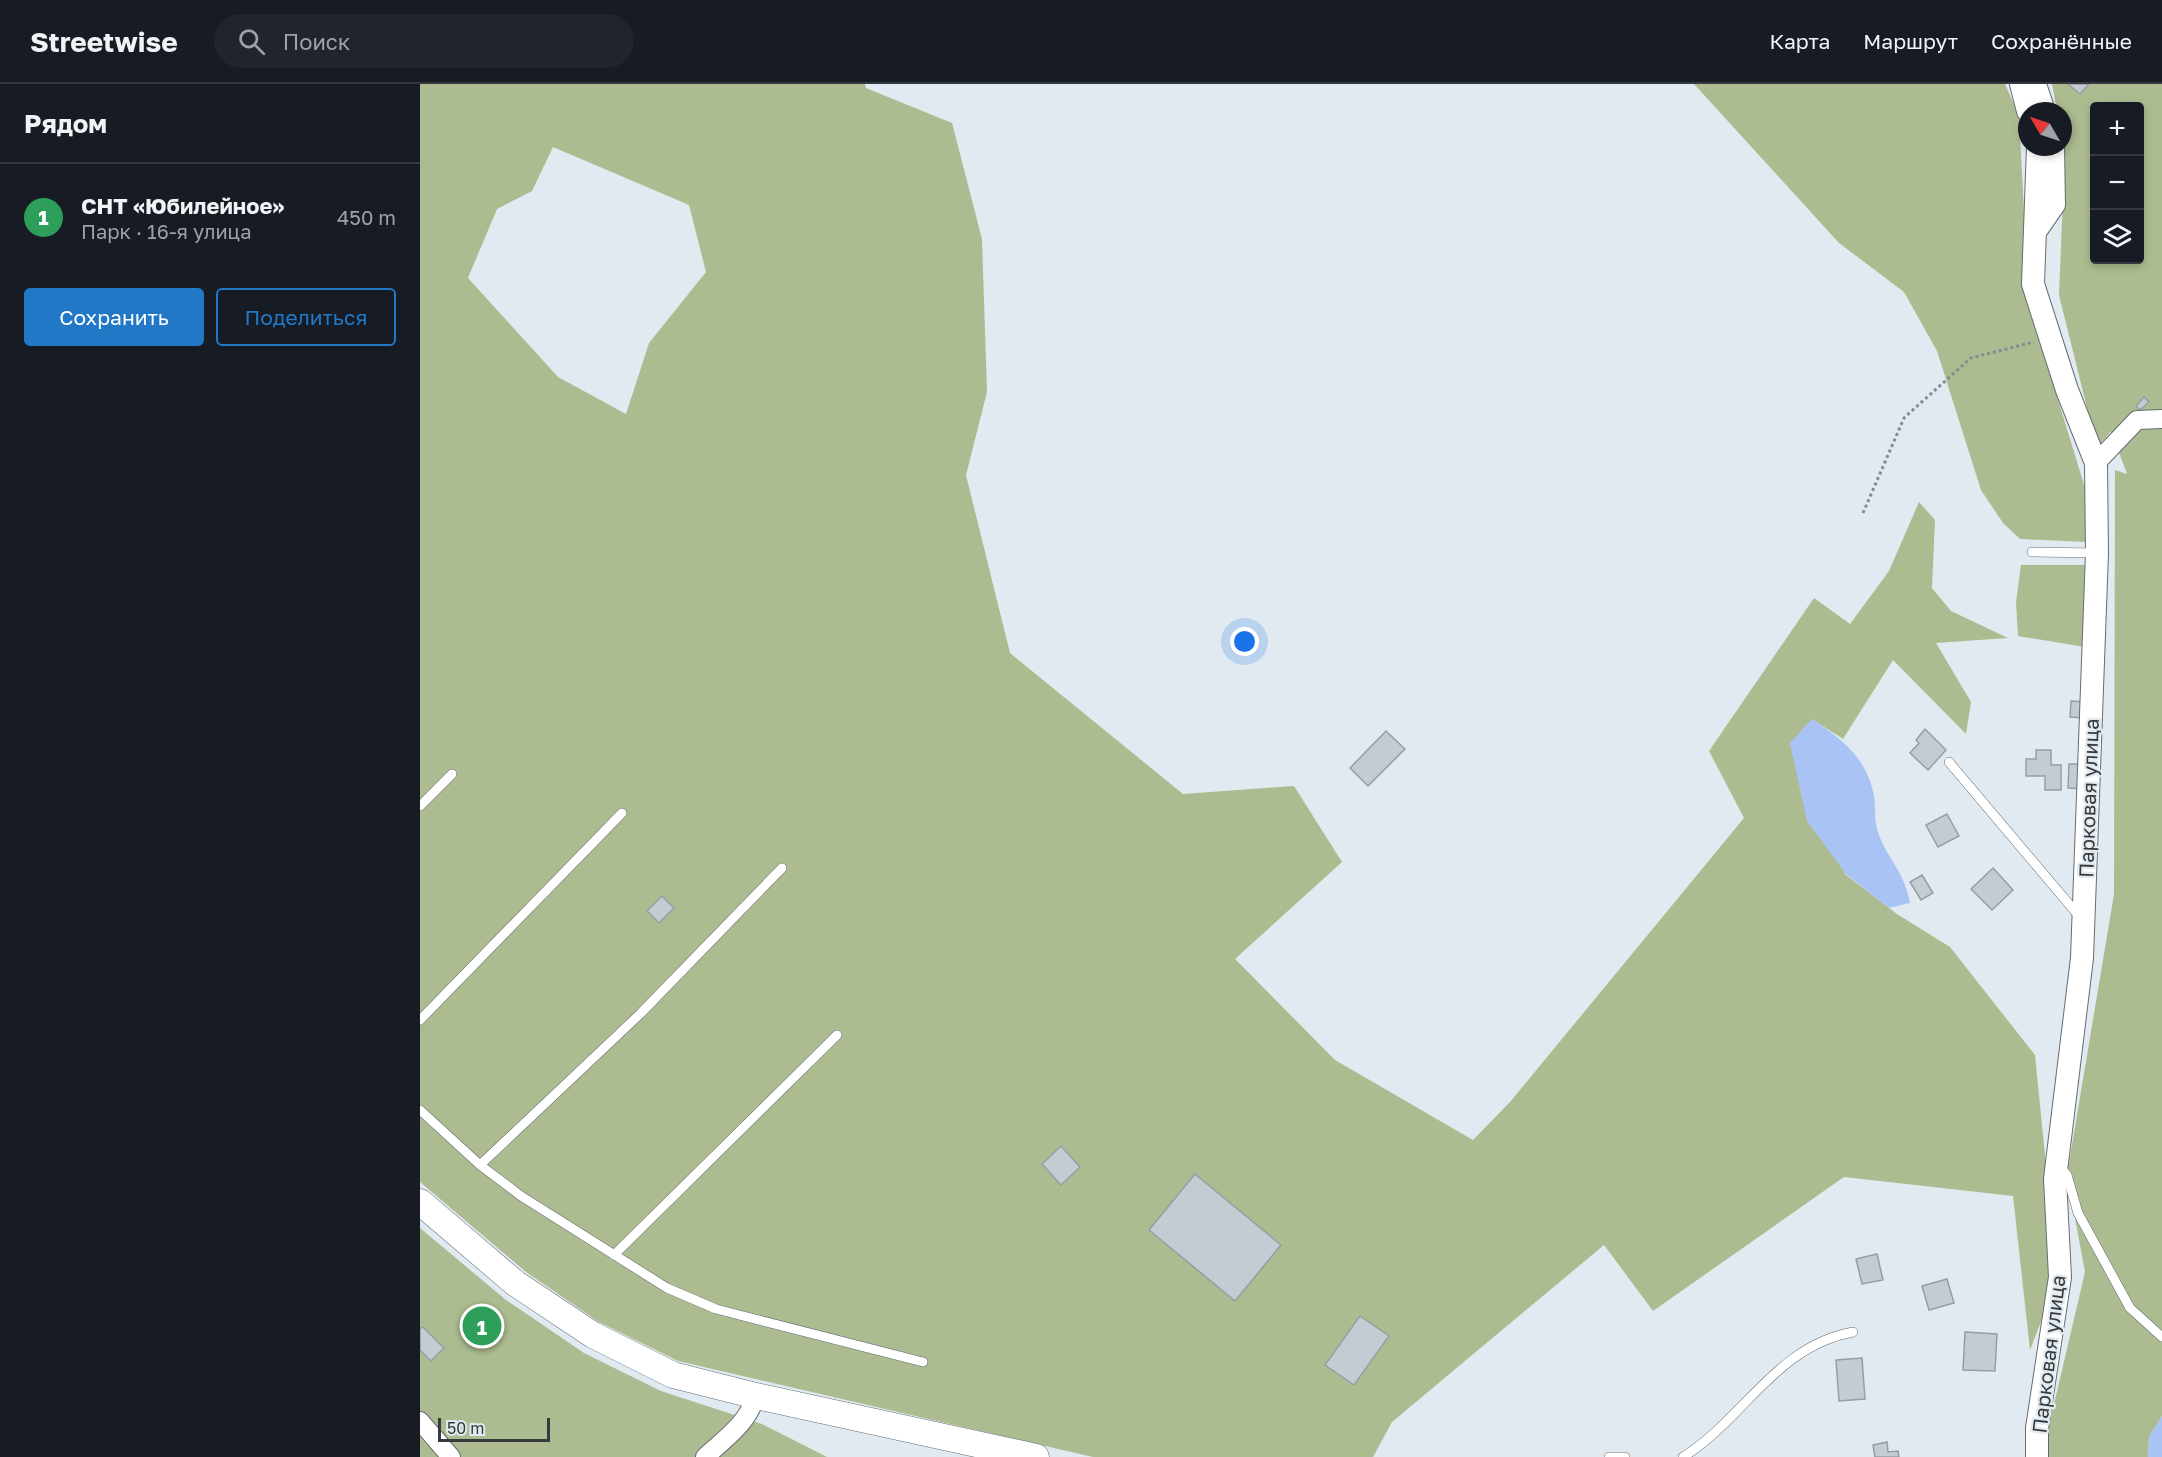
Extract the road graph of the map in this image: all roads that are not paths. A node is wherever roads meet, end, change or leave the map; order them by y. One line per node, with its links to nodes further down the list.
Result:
1 (2020, 84): 3 (street)
2 (2037, 84): 4 (street)
3 (2025, 102)
4 (2043, 102)
5 (2038, 156): 7 (street, Парковая улица)
6 (2055, 156): 7 (street)
7 (2036, 234): 9 (street, Парковая улица)
8 (2162, 419): 9 (street)
9 (2096, 463): 11 (street, Парковая улица)
10 (2032, 552): 11 (lane)
11 (2097, 553): 17 (street, Парковая улица)
12 (1949, 762): 17 (lane)
13 (452, 774): 14 (lane)
14 (420, 806)
15 (622, 813): 18 (lane)
16 (782, 868): 22 (lane)
17 (2083, 920): 21 (street, Парковая улица)
18 (420, 1020)
19 (837, 1035): 24 (lane)
20 (420, 1110): 22 (lane)
21 (2057, 1162): 26 (lane); 36 (street, Парковая улица)
22 (480, 1165): 24 (lane)
23 (420, 1202): 28 (main road)
24 (614, 1255): 27 (lane)
25 (1852, 1332): 35 (lane)
26 (2162, 1337)
27 (923, 1362)
28 (756, 1396): 31 (street); 32 (main road)
29 (420, 1421): 30 (street)
30 (451, 1457)
31 (705, 1457)
32 (1036, 1457)
33 (1609, 1457): 34 (lane)
34 (1625, 1457)
35 (1683, 1457)
36 (2037, 1457)

